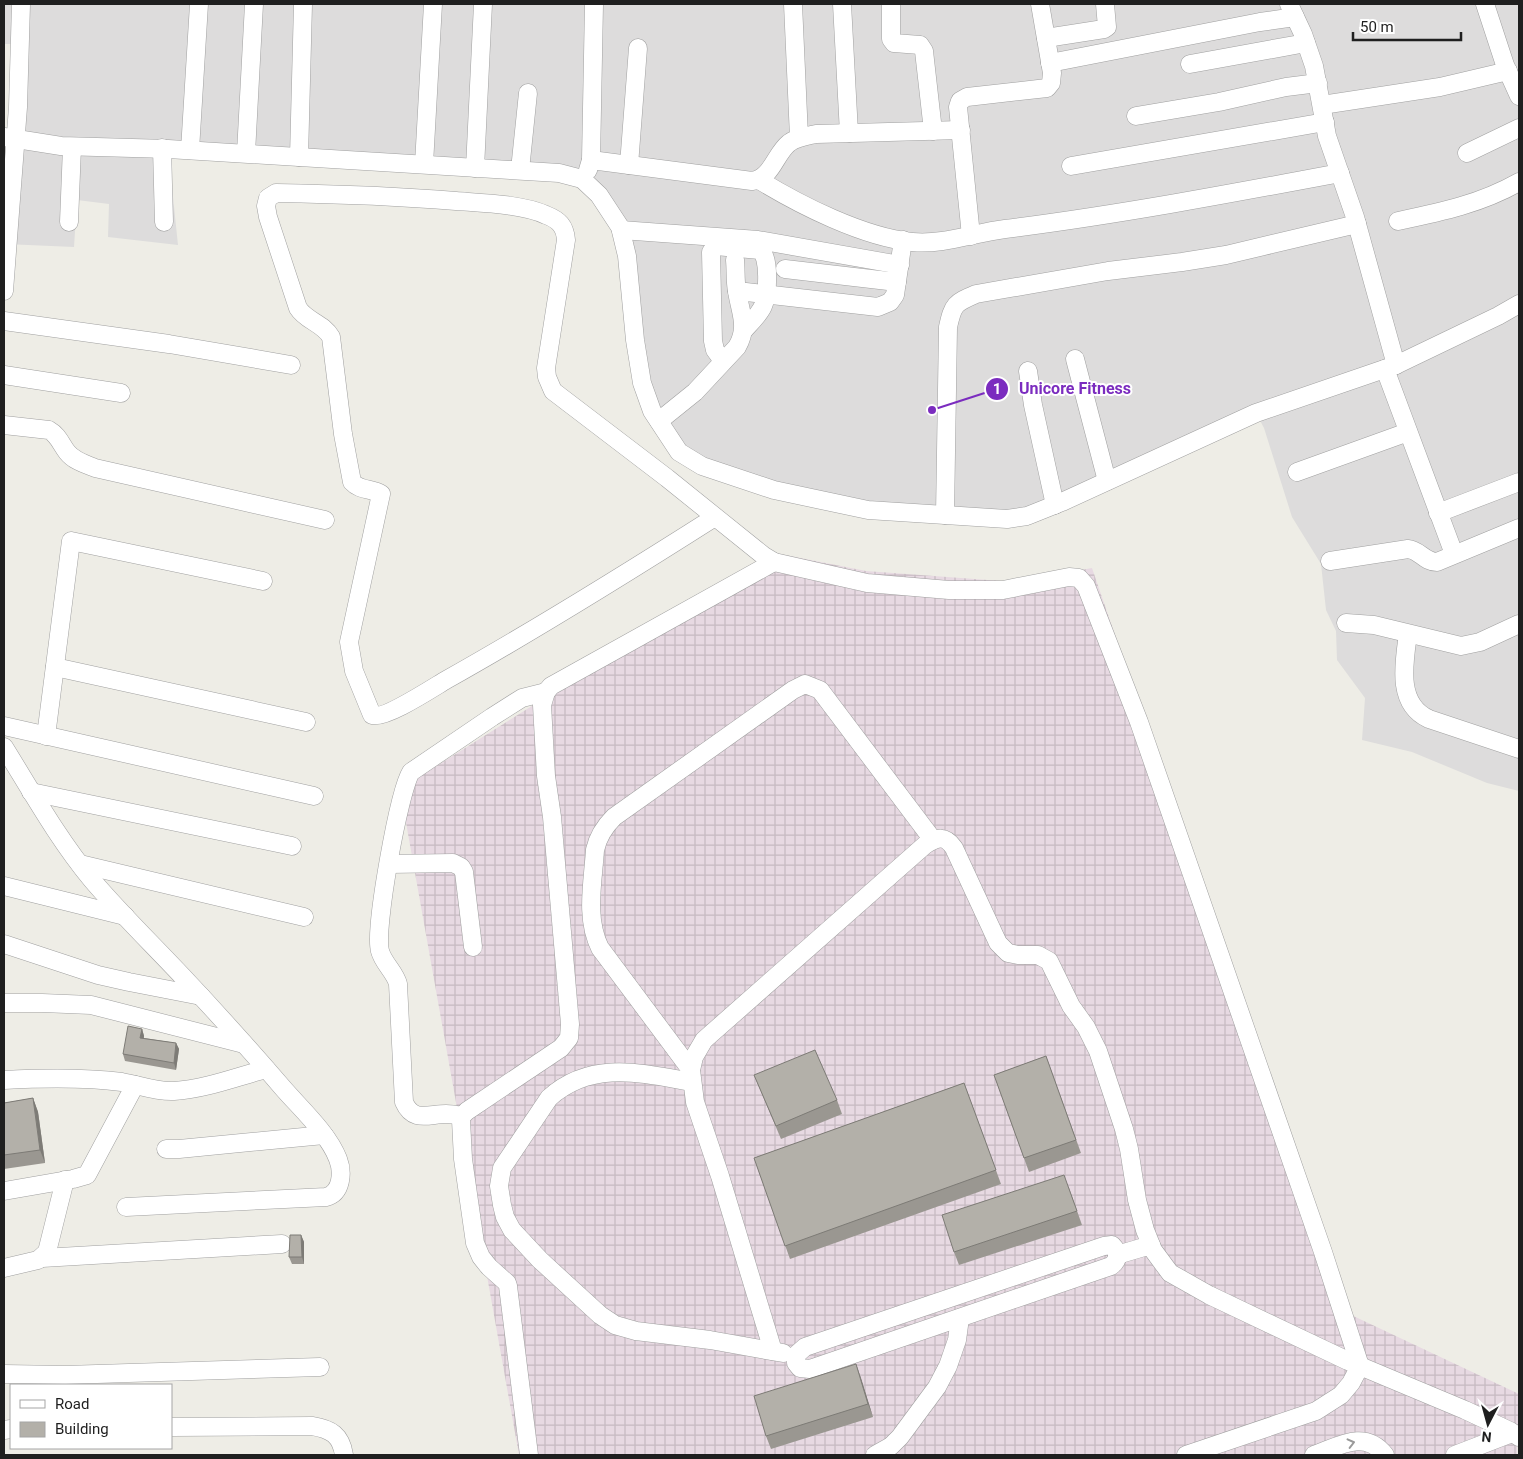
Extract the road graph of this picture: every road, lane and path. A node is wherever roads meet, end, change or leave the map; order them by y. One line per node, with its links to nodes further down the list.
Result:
1 (21, 4): 16 (street)
2 (199, 4): 35 (street)
3 (254, 4): 36 (street)
4 (303, 4): 38 (street)
5 (433, 4): 40 (street)
6 (483, 4): 43 (street)
7 (594, 4): 39 (street)
8 (793, 4): 31 (street)
9 (842, 4): 30 (street)
10 (891, 4): 29 (street)
11 (1040, 4): 15 (street)
12 (1105, 4): 15 (street)
13 (1485, 4): 21 (street)
14 (1292, 10): 17 (street); 19 (street)
15 (1046, 38): 19 (street)
16 (12, 39): 32 (street)
17 (1306, 43): 20 (street); 22 (street)
18 (638, 48): 41 (street)
19 (1050, 63): 28 (street)
20 (1190, 64)
21 (1508, 71): 24 (street); 25 (street)
22 (1318, 83): 25 (street); 26 (street)
23 (528, 93): 44 (street)
24 (1519, 96)
25 (1324, 114): 42 (street); 45 (street)
26 (1136, 116)
27 (1519, 128): 37 (street)
28 (961, 130): 29 (street); 54 (street)
29 (933, 131): 30 (street)
30 (849, 133): 31 (street)
31 (799, 137): 47 (street)
32 (9, 139): 33 (street); 61 (street)
33 (72, 146): 34 (street); 50 (street)
34 (165, 148): 35 (street); 51 (street)
35 (190, 150): 36 (street)
36 (246, 153): 38 (street)
37 (1467, 153)
38 (299, 157): 40 (street)
39 (591, 160): 41 (street); 46 (street)
40 (424, 164): 43 (street)
41 (629, 165): 47 (street)
42 (1071, 166)
43 (475, 168): 44 (street)
44 (520, 170): 46 (street)
45 (1340, 173): 52 (street); 54 (street)
46 (582, 179): 53 (street)
47 (759, 180): 55 (street)
48 (1519, 182): 49 (street)
49 (1398, 221)
50 (69, 222)
51 (164, 222)
52 (1357, 224): 71 (street); 83 (street)
53 (621, 230): 57 (street); 75 (street)
54 (971, 236): 55 (street)
55 (903, 240): 57 (street)
56 (735, 260): 62 (street)
57 (900, 265): 60 (street)
58 (785, 269): 59 (street)
59 (829, 274): 60 (street); 64 (street)
60 (897, 282): 64 (street)
61 (4, 291)
62 (737, 291): 63 (street); 67 (street)
63 (766, 294): 64 (street); 67 (street); 69 (street)
64 (826, 302)
65 (1519, 304): 71 (street)
66 (4, 321): 70 (street)
67 (744, 330): 69 (street)
68 (1075, 359): 79 (street)
69 (723, 361): 75 (street)
70 (290, 366)
71 (1390, 367): 77 (street); 79 (street)
72 (1028, 371): 81 (street)
73 (4, 375): 74 (street)
74 (121, 394)
75 (659, 421): 83 (street)
76 (4, 425): 85 (street)
77 (1408, 432): 78 (street); 82 (street)
78 (1297, 472)
79 (1107, 480): 81 (street)
80 (1519, 482): 82 (street)
81 (1055, 505): 83 (street)
82 (1438, 513): 87 (street)
83 (945, 515)
84 (715, 517): 84 (street); 89 (street)
85 (325, 520)
86 (1519, 528): 87 (street)
87 (1454, 554): 88 (street)
88 (1330, 561)
89 (774, 562): 95 (street); 133 (street)
90 (263, 581): 94 (street)
91 (1346, 623): 93 (street)
92 (1519, 624): 93 (street)
93 (1408, 634): 100 (street)
94 (55, 667): 96 (street); 98 (street)
95 (546, 692): 106 (street); 119 (street)
96 (306, 722)
97 (4, 726): 98 (street)
98 (46, 736): 102 (street)
99 (4, 747): 101 (street)
100 (1519, 748)
101 (31, 792): 104 (street); 105 (street)
102 (314, 796)
103 (933, 840): 116 (street); 116 (street); 126 (street)
104 (292, 846)
105 (80, 864): 108 (street); 109 (street)
106 (389, 864): 111 (street); 119 (street)
107 (4, 886): 108 (street)
108 (125, 916): 112 (street)
109 (304, 917)
110 (4, 944): 112 (street)
111 (473, 946)
112 (201, 996): 114 (street)
113 (4, 1003): 114 (street)
114 (244, 1044): 115 (street)
115 (266, 1069): 118 (street); 120 (street)
116 (691, 1076): 131 (street); 131 (street)
117 (4, 1080): 118 (street)
118 (135, 1085): 122 (street)
119 (462, 1116): 139 (street)
120 (324, 1135): 121 (street); 124 (street)
121 (166, 1149)
122 (65, 1180): 123 (street); 128 (street)
123 (4, 1191)
124 (126, 1207)
125 (282, 1244): 128 (street)
126 (1151, 1245): 127 (street); 133 (street)
127 (1118, 1255): 130 (street); 132 (street)
128 (42, 1258): 129 (street)
129 (4, 1268)
130 (960, 1318): 132 (street); 140 (street)
131 (773, 1351): 132 (street)
132 (796, 1355)
133 (1360, 1366): 137 (street); 141 (street)
134 (320, 1367): 135 (street)
135 (4, 1374)
136 (172, 1427): 138 (street)
137 (1516, 1435): 144 (street)
138 (344, 1455)
139 (529, 1455)
140 (875, 1455)
141 (1186, 1455)
142 (1314, 1455): 143 (street, one-way to 143)
143 (1385, 1455)
144 (1456, 1455)

